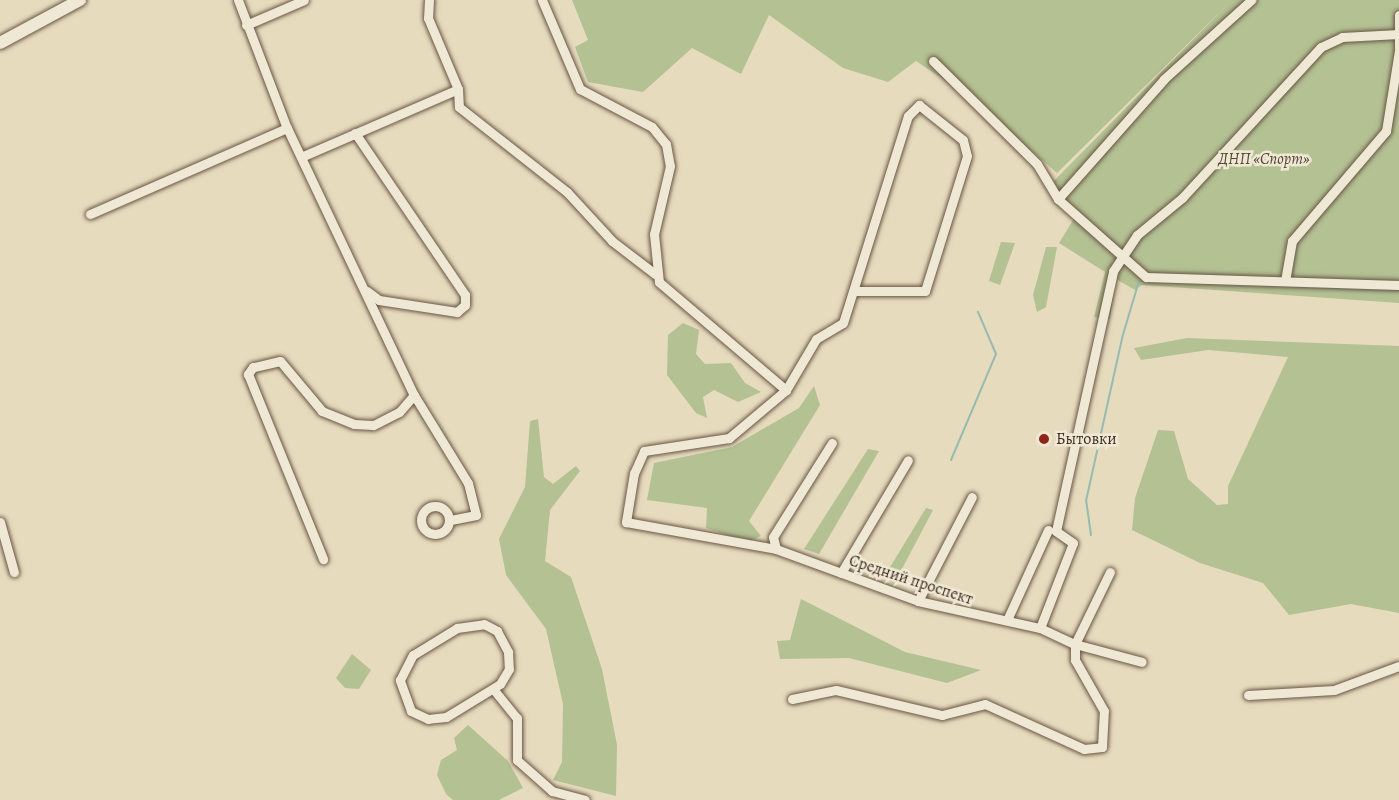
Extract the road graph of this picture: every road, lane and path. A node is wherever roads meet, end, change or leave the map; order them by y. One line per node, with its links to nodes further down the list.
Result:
1 (80, 0): 10 (street)
2 (238, 0): 8 (street)
3 (304, 0): 8 (street)
4 (429, 0): 13 (street)
5 (542, 0): 20 (street)
6 (1251, 0): 17 (street)
7 (1399, 15): 9 (street)
8 (246, 25): 14 (street)
9 (1399, 34): 11 (street); 19 (street)
10 (0, 43)
11 (1399, 49): 21 (street)
12 (933, 61): 17 (street)
13 (458, 89): 15 (street); 20 (street)
14 (287, 128): 16 (street); 18 (street)
15 (355, 134): 16 (street); 23 (street)
16 (301, 157): 23 (street)
17 (1058, 199): 19 (street)
18 (90, 214)
19 (1124, 256): 21 (street); 40 (street)
20 (655, 274): 25 (street)
21 (1285, 281): 22 (street)
22 (1399, 285)
23 (367, 291): 26 (street)
24 (855, 291): 24 (street); 25 (street)
25 (786, 390): 33 (street, Средний проспект)
26 (414, 395): 30 (street); 34 (street)
27 (832, 443): 33 (street)
28 (908, 460): 37 (street)
29 (972, 497): 38 (street)
30 (450, 520)
31 (0, 522): 35 (street)
32 (1048, 530): 39 (street)
33 (776, 549): 37 (street, Средний проспект)
34 (323, 559)
35 (14, 572)
36 (1110, 572): 41 (street)
37 (841, 573): 38 (street, Средний проспект)
38 (918, 601): 39 (street, Средний проспект)
39 (1007, 620): 40 (street, Средний проспект)
40 (1040, 628): 41 (street, Средний проспект)
41 (1076, 644): 42 (street, Средний проспект); 46 (street)
42 (1142, 662)
43 (1399, 666): 45 (street)
44 (494, 690): 44 (street); 47 (street)
45 (1248, 695)
46 (792, 699)
47 (585, 800)

